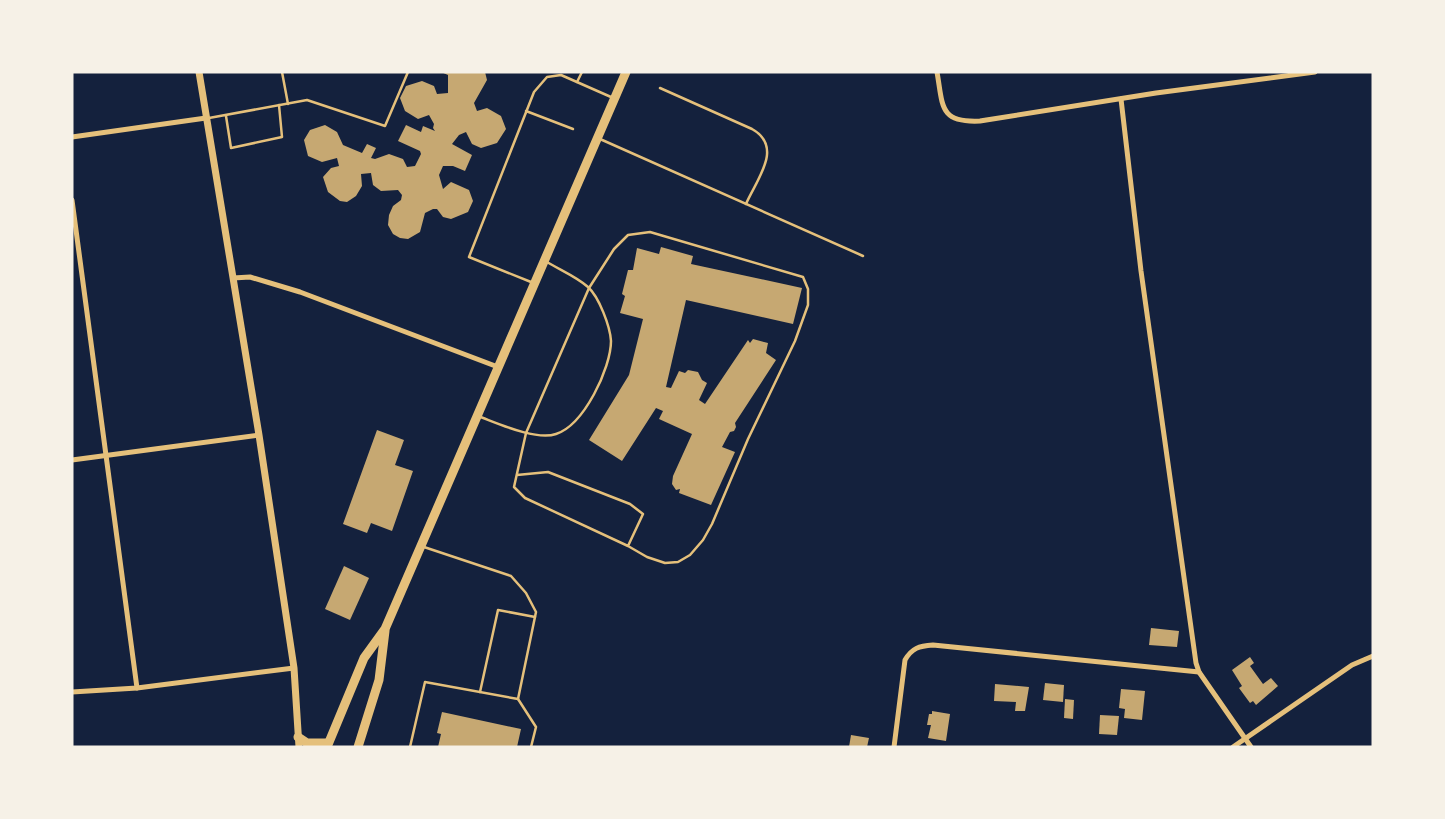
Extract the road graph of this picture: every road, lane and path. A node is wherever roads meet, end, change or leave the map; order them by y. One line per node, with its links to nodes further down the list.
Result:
1 (200, 72): 16 (street)
2 (282, 72): 12 (lane)
3 (408, 72): 12 (lane)
4 (582, 72): 8 (lane)
5 (626, 72): 10 (main road)
6 (937, 72): 11 (street)
7 (1315, 72): 11 (street)
8 (577, 82): 10 (lane); 14 (lane)
9 (660, 88): 21 (lane)
10 (614, 98): 19 (main road)
11 (1121, 99): 40 (street)
12 (288, 104): 13 (lane)
13 (279, 105): 15 (lane); 15 (lane)
14 (526, 111): 17 (lane); 25 (lane)
15 (226, 115): 16 (lane)
16 (206, 118): 18 (street); 24 (street)
17 (573, 129)
18 (72, 137)
19 (597, 138): 21 (lane); 23 (main road)
20 (72, 200): 31 (street)
21 (746, 204): 22 (lane)
22 (863, 256)
23 (544, 260): 25 (main road); 26 (lane)
24 (233, 278): 27 (street); 30 (street)
25 (534, 283): 27 (main road)
26 (589, 288): 29 (lane); 29 (lane); 35 (lane)
27 (498, 367): 28 (main road)
28 (477, 415): 29 (lane); 34 (main road)
29 (526, 433): 33 (lane)
30 (259, 435): 31 (street); 39 (street)
31 (105, 456): 32 (street); 41 (street)
32 (72, 460)
33 (517, 475): 35 (lane); 35 (lane)
34 (421, 546): 36 (lane); 37 (main road)
35 (628, 546)
36 (535, 617): 43 (lane); 44 (lane)
37 (386, 629): 47 (main road); 48 (main road)
38 (1373, 656): 45 (street)
39 (294, 668): 41 (street); 46 (street)
40 (1199, 672): 45 (street); 51 (street)
41 (137, 688): 42 (street)
42 (72, 692)
43 (480, 692): 44 (lane); 49 (lane)
44 (518, 699): 50 (lane)
45 (1246, 739): 52 (street); 53 (street)
46 (298, 744): 47 (main road)
47 (328, 745)
48 (358, 747)
49 (410, 747)
50 (531, 747)
51 (894, 747)
52 (1233, 747)
53 (1251, 747)

